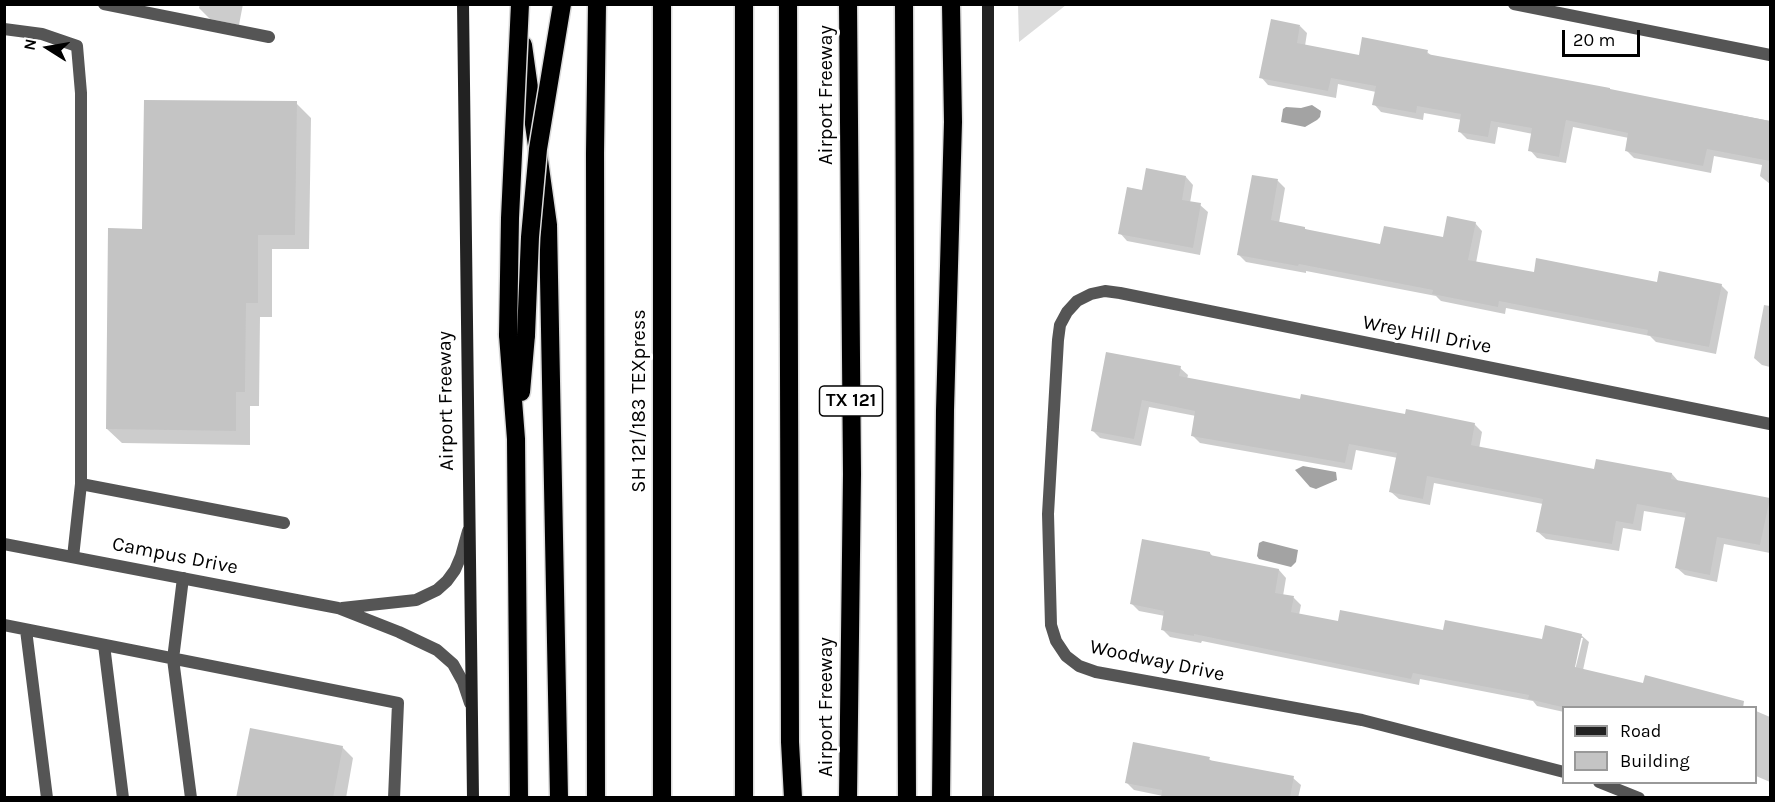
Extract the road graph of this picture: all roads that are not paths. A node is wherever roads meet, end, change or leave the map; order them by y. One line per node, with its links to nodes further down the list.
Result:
1 (104, 4): 15 (street)
2 (464, 4): 22 (main road, Airport Freeway)
3 (518, 4): 19 (highway, bridge); 40 (highway)
4 (562, 4): 19 (highway, bridge)
5 (597, 4): 41 (highway)
6 (662, 4): 42 (highway, SH 121/183 TEXpress)
7 (744, 4): 43 (highway)
8 (788, 4): 44 (highway)
9 (848, 4): 45 (highway, Airport Freeway / TX 121)
10 (904, 4): 46 (highway)
11 (951, 4): 47 (highway)
12 (988, 4): 48 (main road)
13 (1514, 4): 16 (street)
14 (4, 29): 20 (street)
15 (269, 37)
16 (1770, 55)
17 (1077, 301): 18 (street, Wrey Hill Drive); 32 (street, Woodway Drive)
18 (1770, 424)
19 (516, 439): 39 (highway)
20 (81, 484): 21 (street); 24 (street)
21 (284, 523)
22 (470, 524): 26 (street, Campus Drive); 31 (main road, Airport Freeway)
23 (4, 543): 24 (street, Campus Drive)
24 (73, 557): 25 (street, Campus Drive)
25 (183, 578): 26 (street, Campus Drive); 30 (street)
26 (338, 608): 31 (street, Campus Drive)
27 (4, 626): 28 (street)
28 (26, 630): 29 (street); 34 (street)
29 (104, 645): 30 (street); 35 (street)
30 (173, 658): 36 (street); 37 (street)
31 (472, 712): 38 (main road, Airport Freeway)
32 (1562, 772)
33 (1602, 784): 49 (street)
34 (47, 798)
35 (123, 798)
36 (191, 798)
37 (394, 798)
38 (473, 798)
39 (519, 798)
40 (560, 798)
41 (596, 798)
42 (662, 798)
43 (744, 798)
44 (793, 798)
45 (848, 798)
46 (907, 798)
47 (941, 798)
48 (988, 798)
49 (1639, 798)

